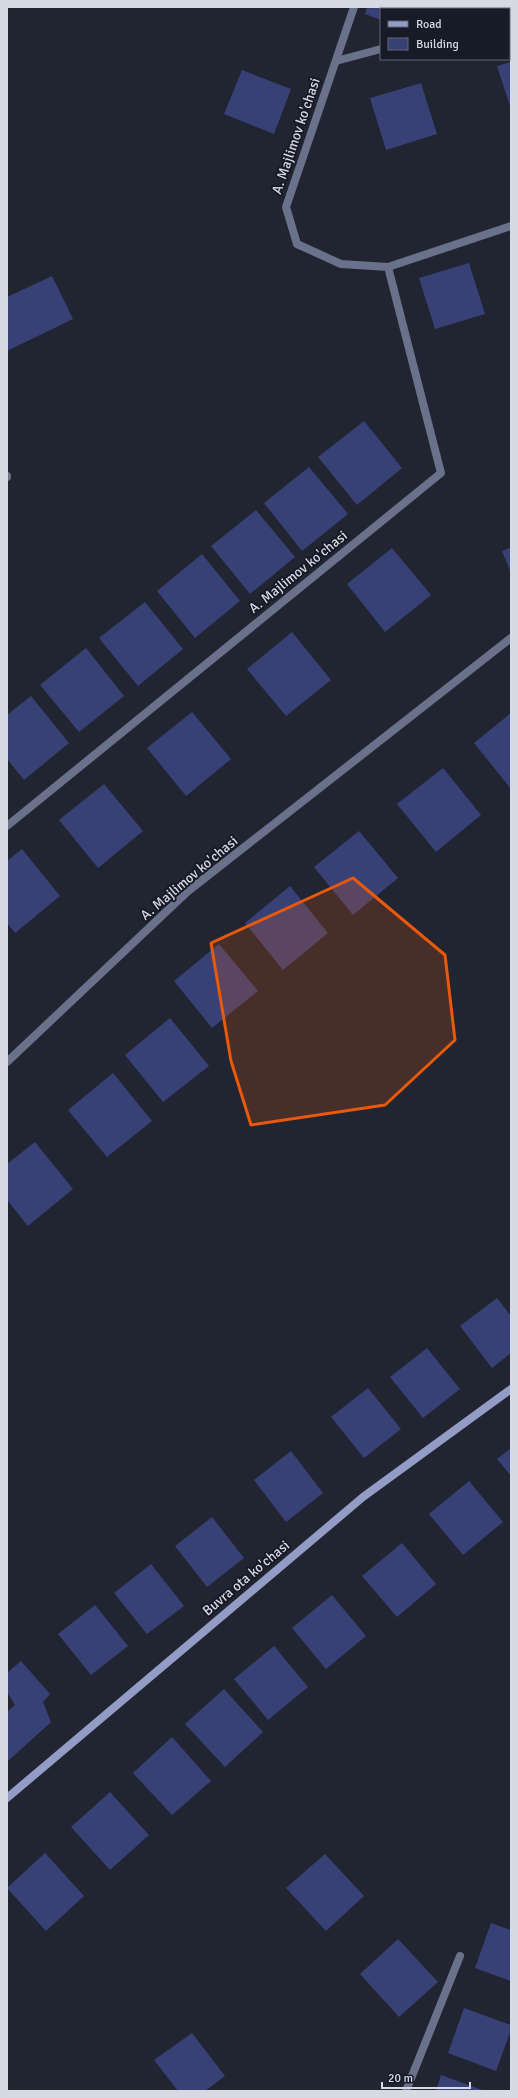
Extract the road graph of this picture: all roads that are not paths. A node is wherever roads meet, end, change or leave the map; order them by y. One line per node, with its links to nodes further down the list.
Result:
1 (354, 7): 3 (street, A. Majlimov ko'chasi)
2 (380, 49): 3 (street)
3 (336, 61): 5 (street, A. Majlimov ko'chasi)
4 (511, 226): 5 (street, A. Majlimov ko'chasi)
5 (388, 267): 7 (street, A. Majlimov ko'chasi)
6 (511, 638): 8 (street, A. Majlimov ko'chasi)
7 (7, 826)
8 (7, 1062)
9 (511, 1389): 10 (main road, Buvra ota ko'chasi)
10 (7, 1798)
11 (460, 1956): 12 (street)
12 (406, 2091)

